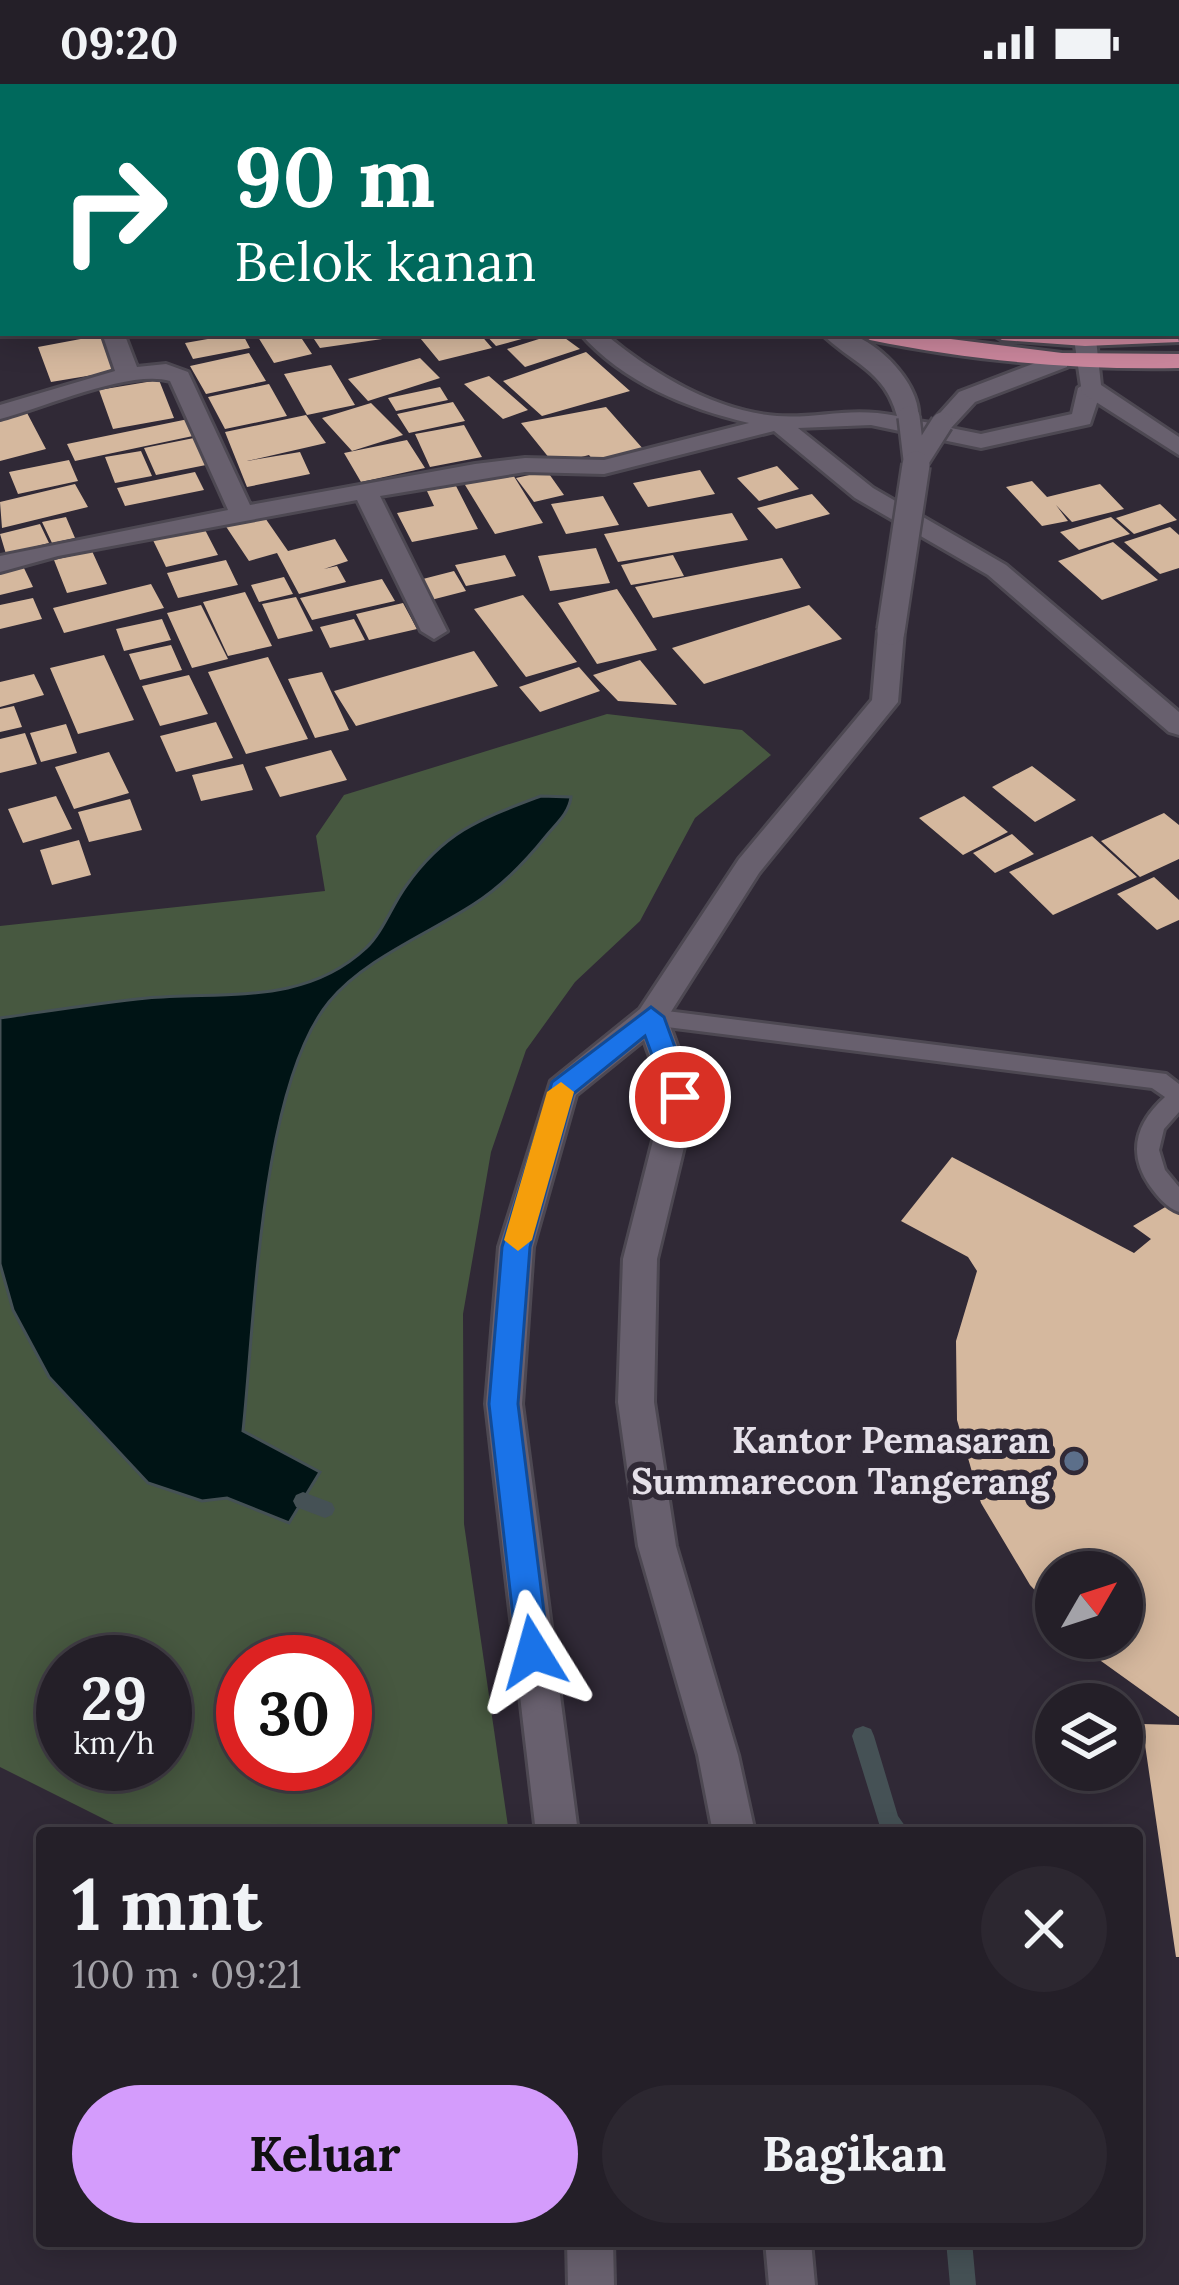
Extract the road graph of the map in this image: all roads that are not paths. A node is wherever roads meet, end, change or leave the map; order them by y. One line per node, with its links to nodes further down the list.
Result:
1 (114, 336): 10 (street)
2 (594, 336): 13 (street)
3 (838, 336): 15 (street, bridge)
4 (885, 336): 9 (highway)
5 (1042, 336): 7 (highway)
6 (1155, 336): 7 (highway)
7 (1084, 339): 11 (street)
8 (1179, 361): 11 (highway)
9 (1059, 362): 11 (highway); 15 (street, bridge)
10 (128, 375): 12 (street); 17 (street)
11 (1089, 376): 13 (street); 14 (street)
12 (0, 412)
13 (778, 424): 16 (street); 20 (street)
14 (1179, 448)
15 (916, 464): 21 (street, bridge)
16 (366, 493): 17 (street); 19 (street)
17 (243, 516): 18 (street)
18 (0, 564)
19 (434, 631)
20 (1179, 726)
21 (651, 1017): 22 (lane); 24 (street); 25 (street)
22 (1179, 1097): 23 (lane)
23 (1179, 1203)
24 (556, 1827)
25 (733, 1827)
26 (590, 2247): 28 (street)
27 (789, 2247): 29 (street)
28 (591, 2285)
29 (792, 2285)

